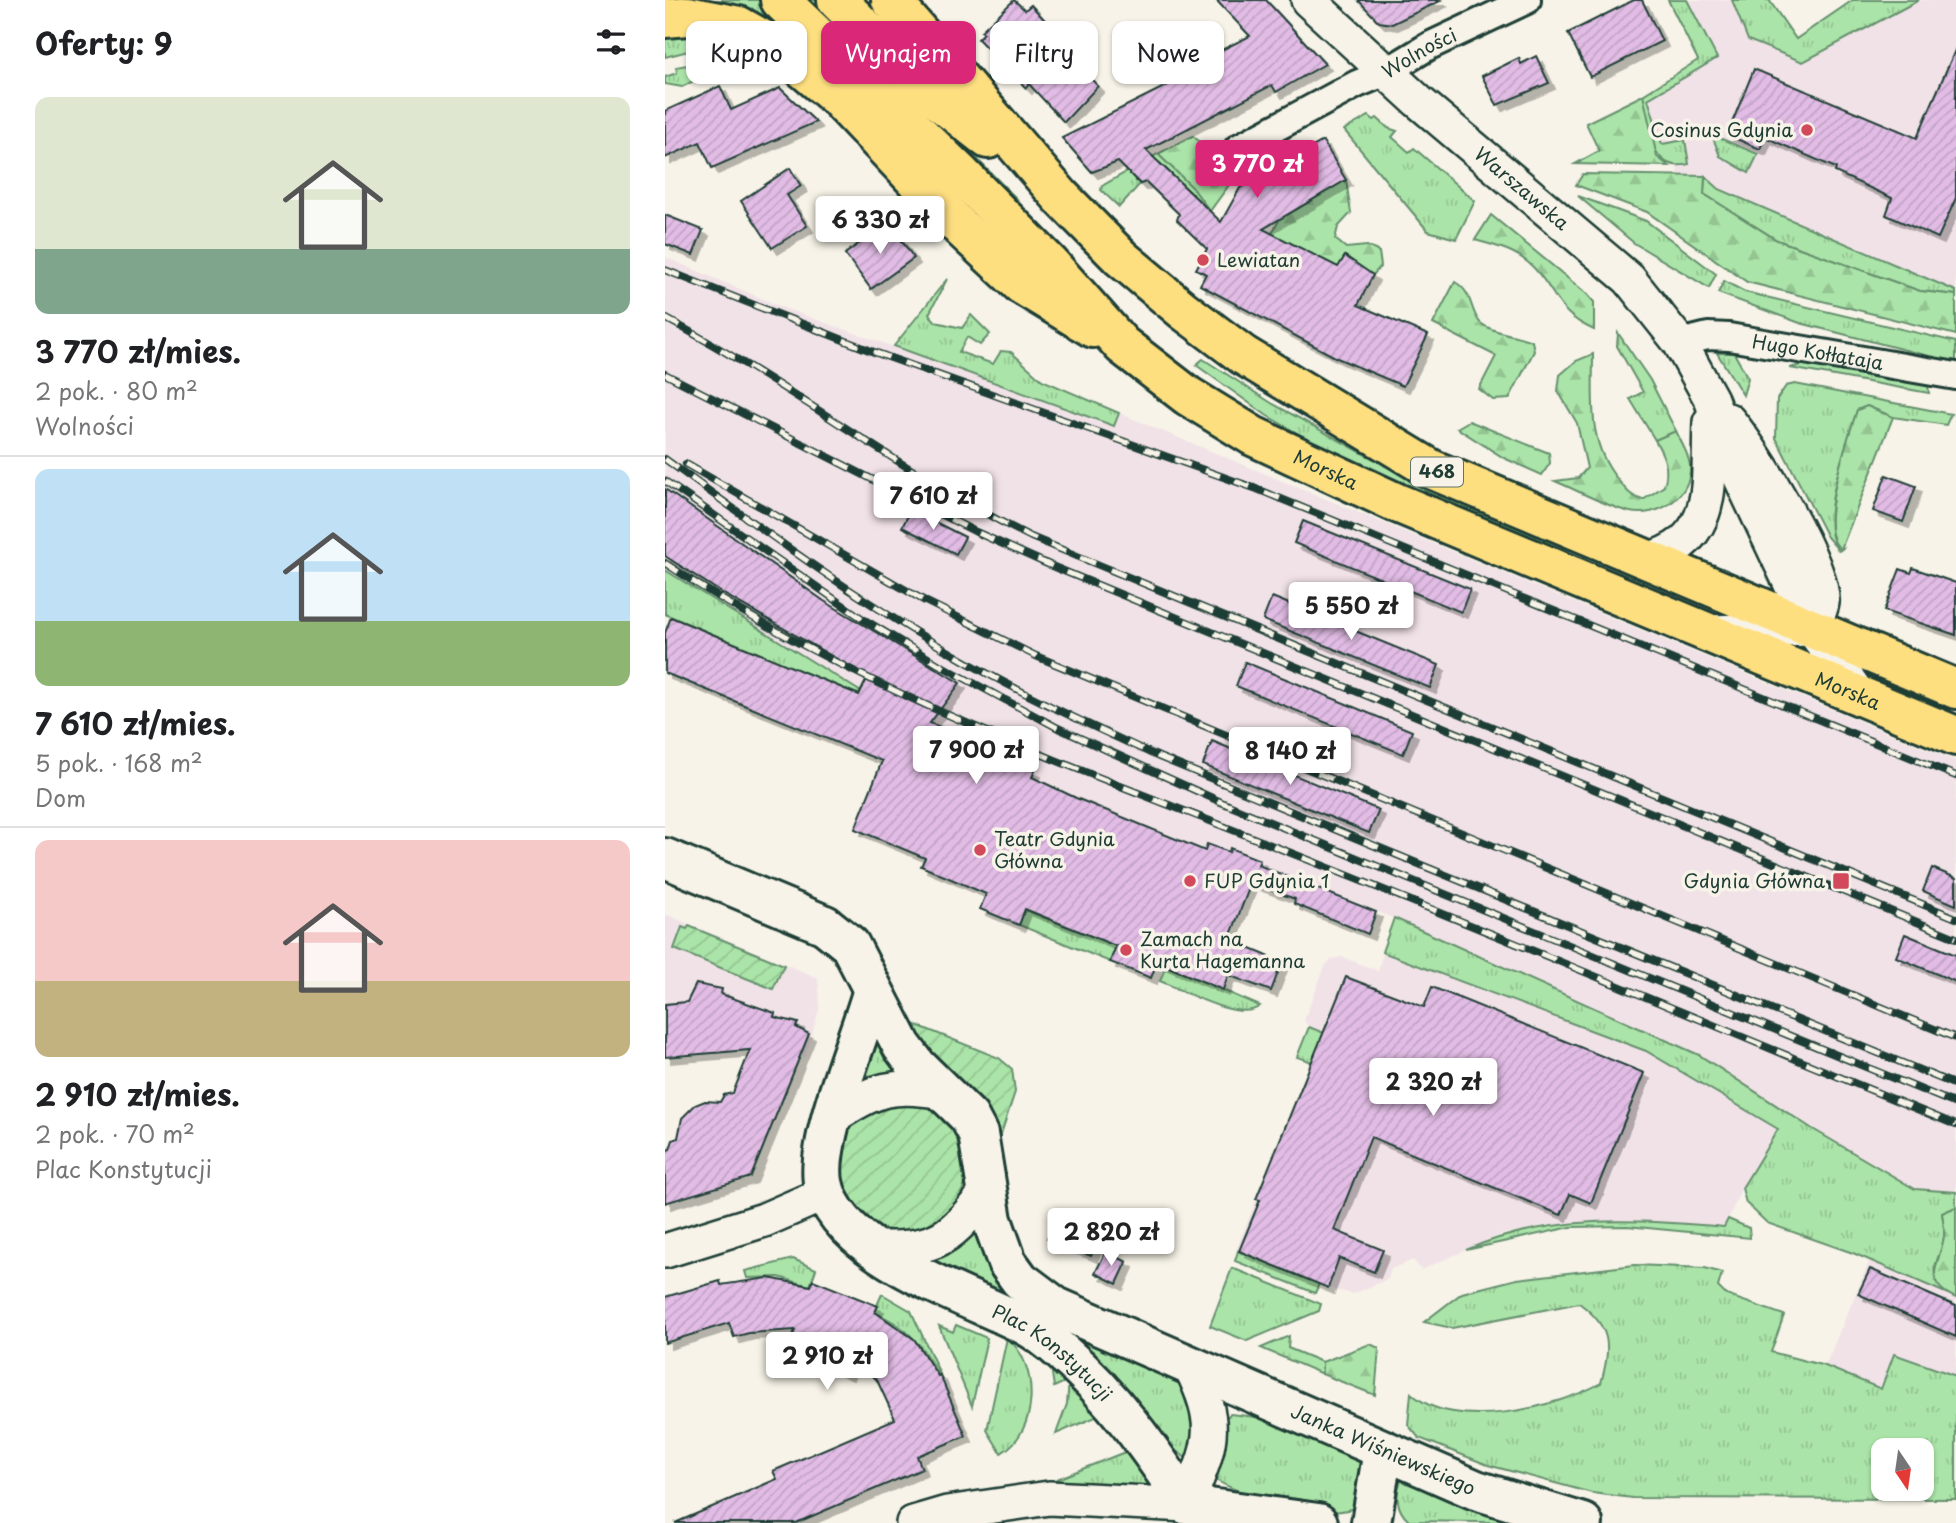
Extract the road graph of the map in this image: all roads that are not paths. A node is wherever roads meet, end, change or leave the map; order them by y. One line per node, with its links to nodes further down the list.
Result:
1 (780, 0): 11 (main road, Morska / 468)
2 (837, 0): 9 (main road)
3 (891, 0): 9 (main road, 468)
4 (1308, 0): 7 (street, Warszawska)
5 (1527, 0): 7 (street, Wolności)
6 (665, 18): 11 (main road)
7 (1386, 72): 8 (street, Wolności); 10 (street, Warszawska)
8 (1238, 148)
9 (1061, 197): 14 (main road, 468)
10 (1680, 342): 12 (street, Hugo Kołłątaja); 13 (street, Warszawska)
11 (1122, 345): 16 (main road, Morska / 468)
12 (1956, 376)
13 (1711, 399): 14 (street, Warszawska); 15 (street, Warszawska)
14 (1646, 559): 15 (main road, 468)
15 (1812, 629): 16 (street); 17 (main road, 468); 18 (street, Warszawska)
16 (1705, 632): 18 (main road, Morska / 468)
17 (1956, 689)
18 (1862, 699): 19 (main road, Morska / 468)
19 (1956, 736)
20 (665, 858): 21 (main road)
21 (872, 993): 22 (main road); 23 (main road, Plac Konstytucji)
22 (944, 1092): 23 (street); 24 (main road)
23 (833, 1117): 25 (main road, Plac Konstytucji)
24 (989, 1189): 26 (street); 28 (main road)
25 (826, 1193): 26 (main road, Plac Konstytucji); 27 (street)
26 (875, 1248): 30 (main road, Plac Konstytucji)
27 (665, 1251)
28 (1190, 1365): 29 (main road, Janka Wiśniewskiego); 30 (street)
29 (1383, 1450): 33 (main road); 34 (main road, Janka Wiśniewskiego)
30 (1187, 1505): 31 (street); 32 (main road)
31 (913, 1523)
32 (1318, 1523)
33 (1371, 1523)
34 (1583, 1523)

